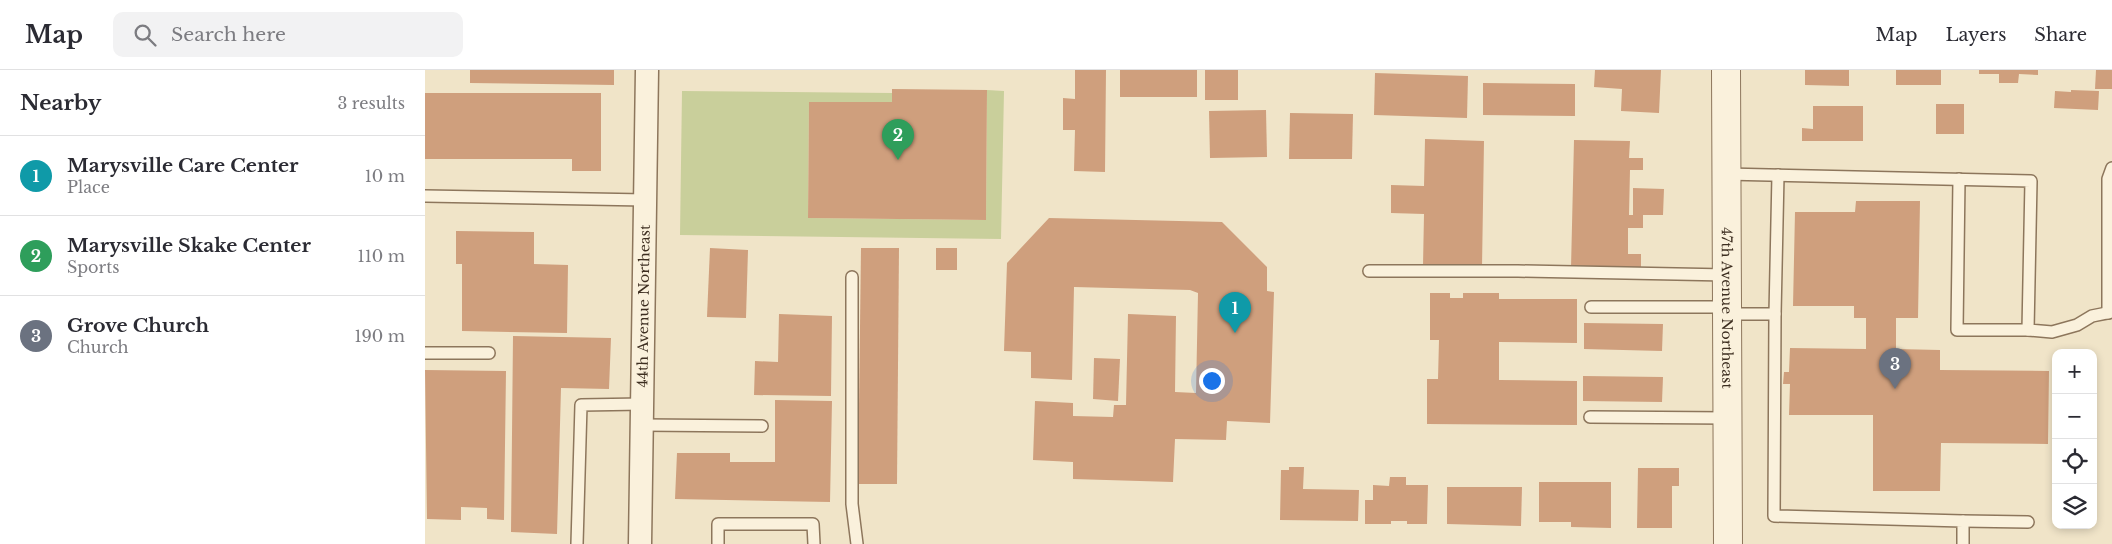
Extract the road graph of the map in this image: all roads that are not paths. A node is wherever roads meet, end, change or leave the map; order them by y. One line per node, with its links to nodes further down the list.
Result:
1 (647, 70): 8 (street, 44th Avenue Northeast)
2 (1726, 70): 4 (street, 47th Avenue Northeast)
3 (2112, 168): 14 (lane)
4 (1727, 174): 5 (lane); 10 (street, 47th Avenue Northeast)
5 (1778, 175): 6 (lane); 15 (lane)
6 (1959, 179): 16 (lane); 16 (lane)
7 (425, 196): 8 (lane)
8 (645, 200): 19 (street, 44th Avenue Northeast)
9 (1369, 272): 10 (lane)
10 (1727, 276): 13 (street, 47th Avenue Northeast)
11 (853, 277): 29 (lane)
12 (1591, 307): 13 (lane)
13 (1727, 310): 15 (lane); 21 (street, 47th Avenue Northeast)
14 (2110, 312): 16 (lane)
15 (1775, 314): 23 (lane)
16 (2029, 330)
17 (425, 353): 18 (lane)
18 (489, 353)
19 (642, 414): 22 (lane); 25 (lane); 26 (street, 44th Avenue Northeast)
20 (1590, 417): 21 (lane)
21 (1727, 418): 30 (street, 47th Avenue Northeast)
22 (762, 426)
23 (1963, 521): 24 (lane); 31 (lane)
24 (2028, 522)
25 (577, 544)
26 (640, 544)
27 (718, 544): 28 (lane)
28 (814, 544)
29 (857, 544)
30 (1728, 544)
31 (1963, 544)

